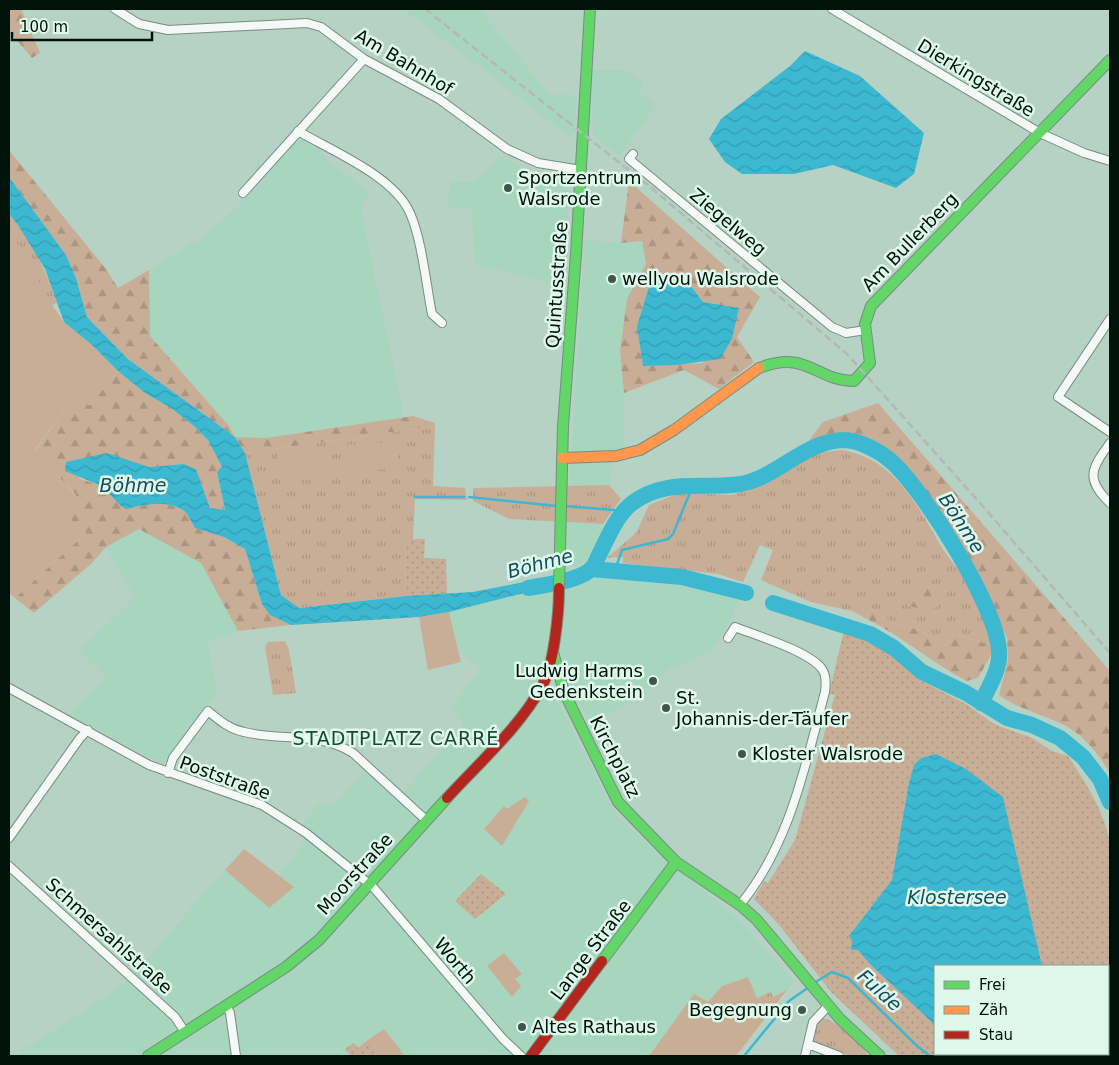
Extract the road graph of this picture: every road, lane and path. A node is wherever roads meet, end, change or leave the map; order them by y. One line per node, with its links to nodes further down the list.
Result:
1 (115, 9): 4 (street, Am Bahnhof)
2 (590, 9): 10 (main road, Quintusstraße)
3 (832, 9): 7 (street, Dierkingstraße)
4 (364, 59): 6 (street); 10 (street, Am Bahnhof)
5 (1110, 60): 7 (main road, Am Bullerberg)
6 (298, 131): 11 (street); 13 (street)
7 (1040, 133): 9 (street, Dierkingstraße); 14 (main road, Am Bullerberg)
8 (633, 154): 14 (street, Ziegelweg)
9 (1110, 161)
10 (580, 170): 17 (main road, Quintusstraße)
11 (243, 193)
12 (1110, 319): 15 (street)
13 (442, 323)
14 (866, 330): 17 (main road, Am Bullerberg)
15 (1110, 432)
16 (1110, 443): 18 (street)
17 (562, 458): 20 (main road, Quintusstraße)
18 (1110, 503)
19 (728, 638): 31 (street)
20 (552, 651): 21 (main road, Moorstraße); 22 (main road, Kirchplatz)
21 (543, 685): 22 (main road); 26 (main road, Moorstraße)
22 (562, 687): 28 (main road, Kirchplatz)
23 (9, 688): 24 (street, Poststraße)
24 (88, 730): 25 (street, Poststraße); 27 (street)
25 (168, 773): 26 (street); 30 (street, Poststraße)
26 (426, 820): 30 (main road, Moorstraße)
27 (9, 838)
28 (676, 862): 31 (main road, Kirchplatz); 39 (main road, Lange Straße)
29 (9, 866): 34 (street, Schmersahlstraße)
30 (368, 883): 32 (main road, Moorstraße); 38 (street, Worth)
31 (740, 905): 33 (main road, Kirchplatz)
32 (226, 1005): 34 (main road, Moorstraße); 37 (street)
33 (829, 1006): 35 (street); 42 (main road, Kirchplatz)
34 (186, 1032): 36 (main road, Moorstraße)
35 (808, 1044): 40 (street); 41 (street)
36 (148, 1056)
37 (236, 1056)
38 (521, 1056)
39 (531, 1056)
40 (805, 1056)
41 (839, 1056)
42 (879, 1056)

